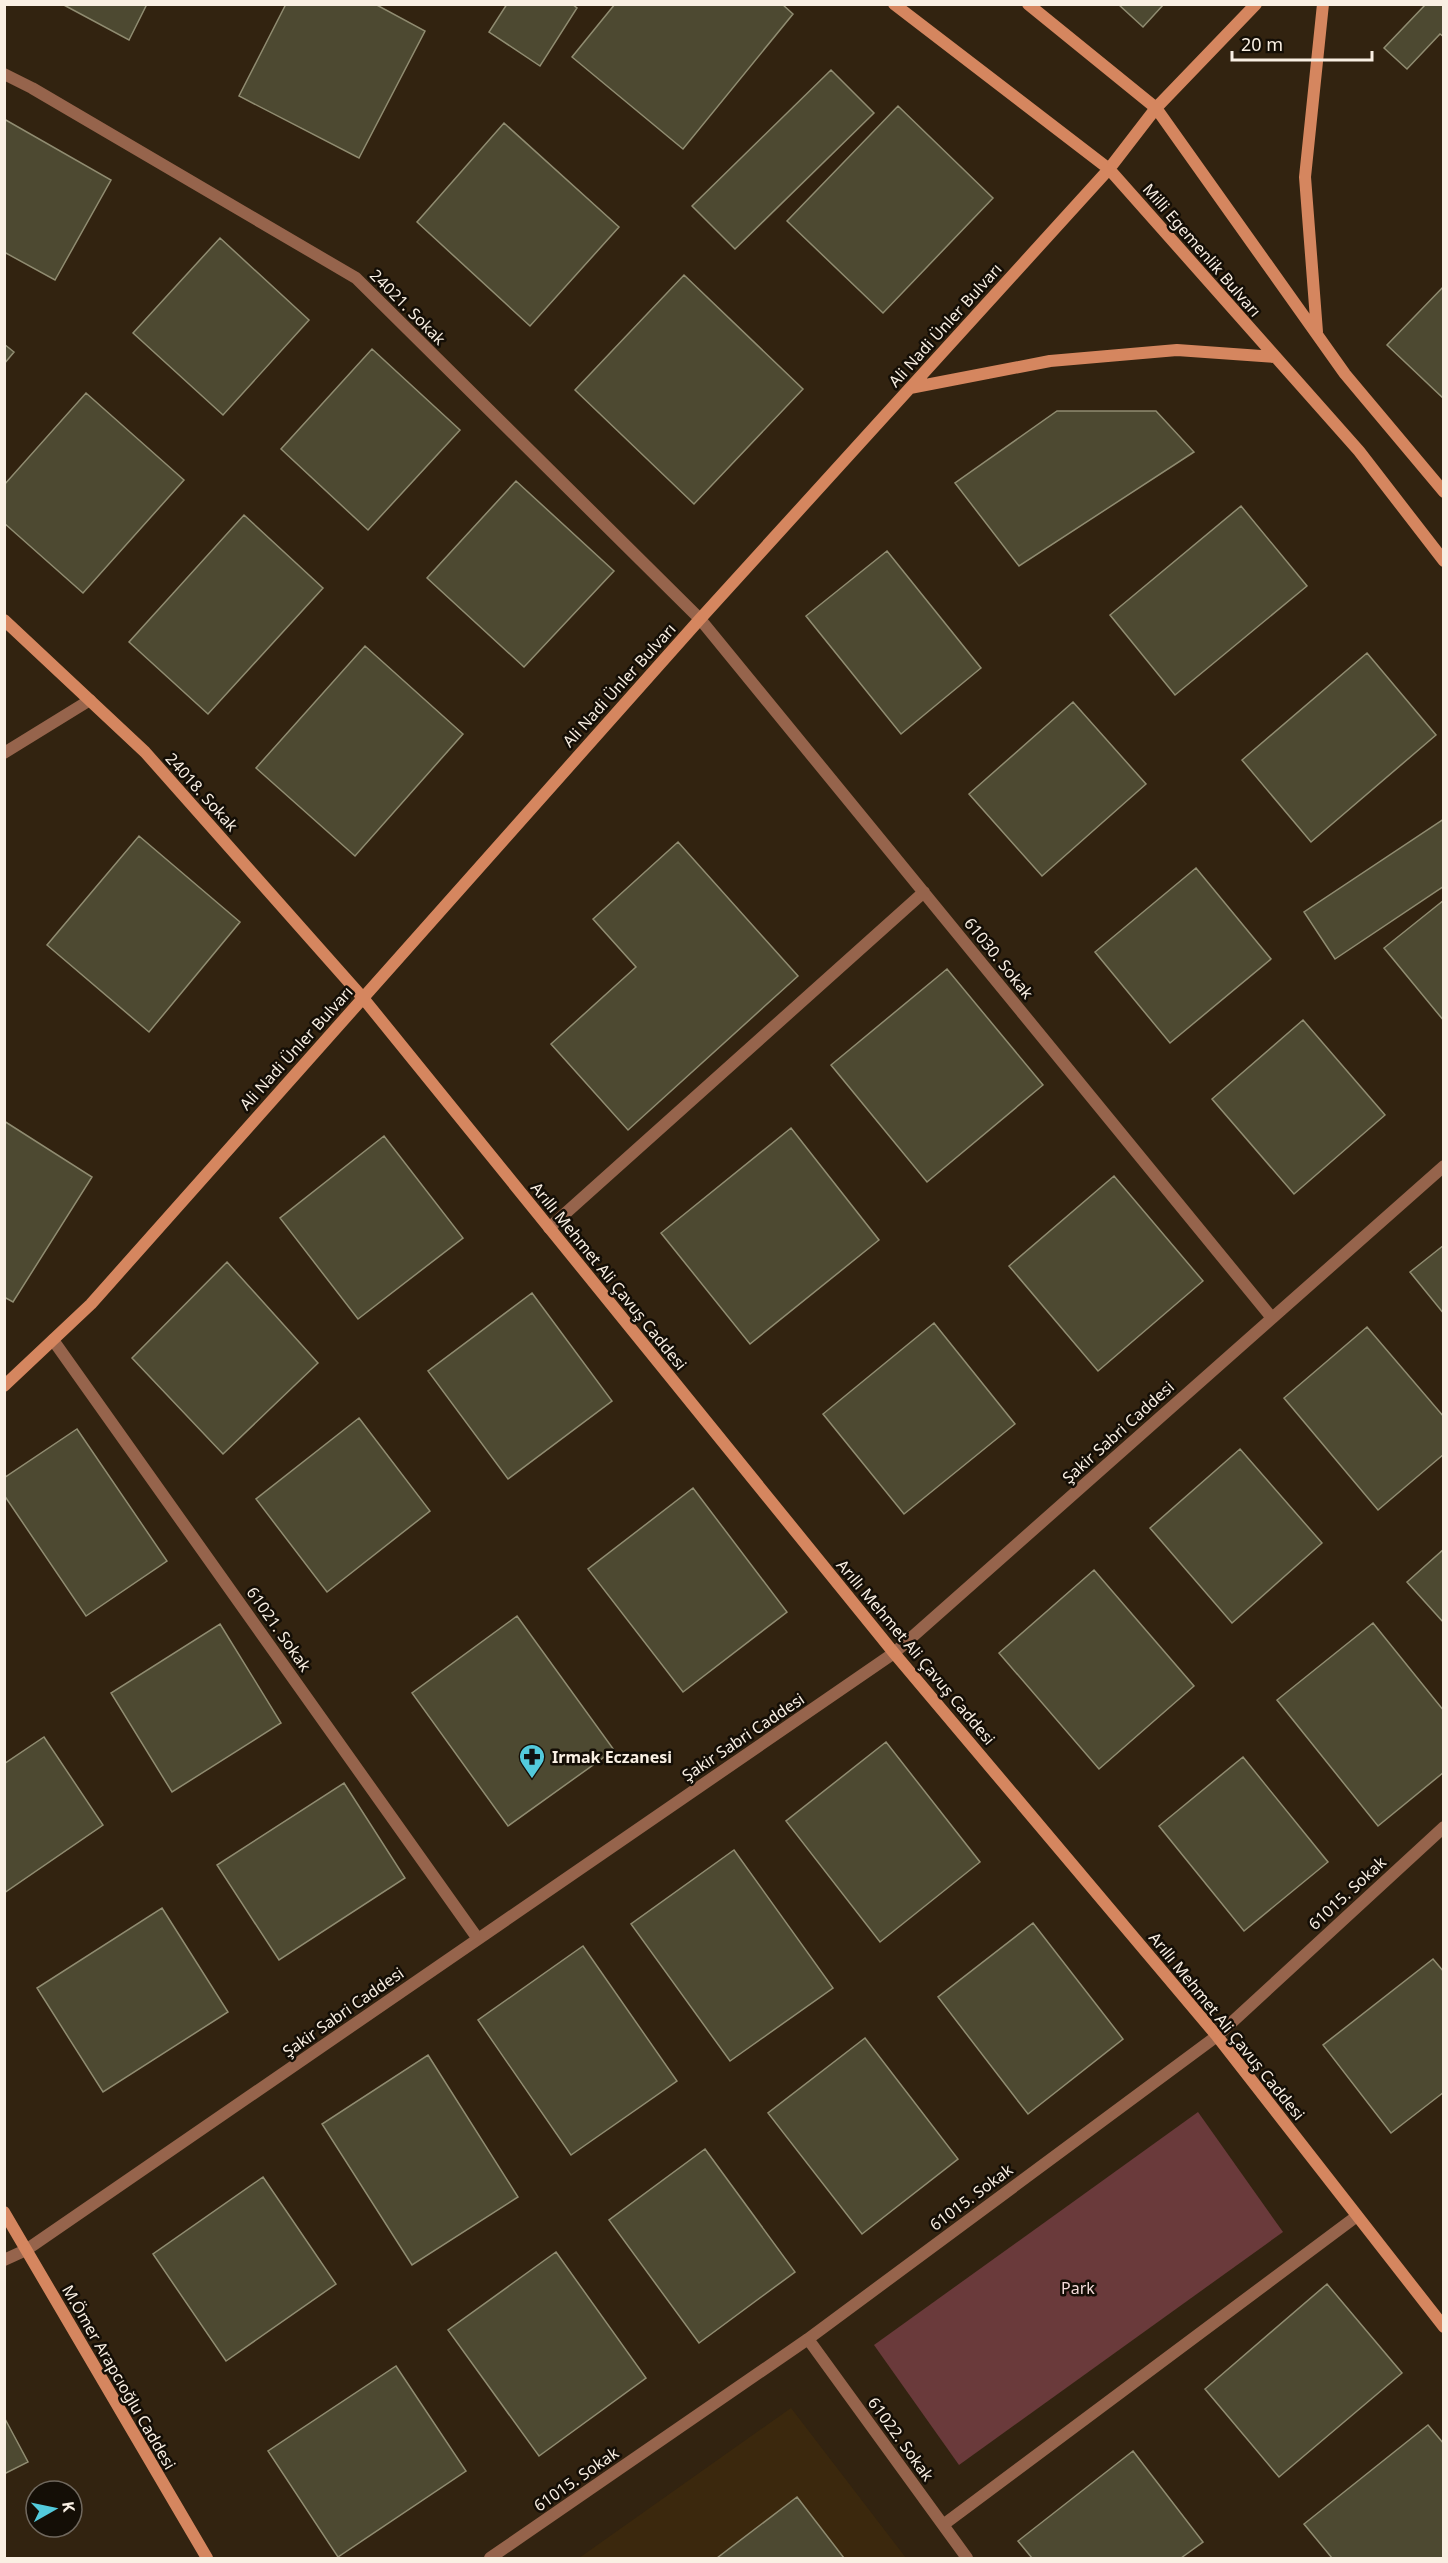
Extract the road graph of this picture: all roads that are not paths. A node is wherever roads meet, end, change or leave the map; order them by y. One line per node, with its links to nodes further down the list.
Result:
1 (894, 4): 7 (street, Milli Egemenlik Bulvarı)
2 (1028, 4): 6 (street)
3 (1256, 4): 6 (street, Ali Nadi Ünler Bulvarı)
4 (1323, 4): 8 (street)
5 (4, 74): 13 (street, 24021. Sokak)
6 (1156, 108): 7 (street, Ali Nadi Ünler Bulvarı); 8 (street)
7 (1109, 169): 9 (street, Milli Egemenlik Bulvarı); 10 (street, Ali Nadi Ünler Bulvarı)
8 (1317, 334): 11 (street)
9 (1275, 357): 10 (street); 12 (street, Milli Egemenlik Bulvarı)
10 (910, 388): 13 (street, Ali Nadi Ünler Bulvarı)
11 (1443, 492)
12 (1443, 561)
13 (700, 619): 17 (street, 61030. Sokak); 18 (street, Ali Nadi Ünler Bulvarı)
14 (4, 620): 15 (street, 24018. Sokak)
15 (90, 700): 16 (street); 18 (street, 24018. Sokak)
16 (4, 753)
17 (924, 892): 20 (street); 21 (street, 61030. Sokak)
18 (363, 998): 20 (street, Arıllı Mehmet Ali Çavuş Caddesi); 22 (street, Ali Nadi Ünler Bulvarı)
19 (1443, 1166): 21 (street, Şakir Sabri Caddesi)
20 (549, 1228): 24 (street, Arıllı Mehmet Ali Çavuş Caddesi)
21 (1272, 1318): 24 (street, Şakir Sabri Caddesi)
22 (53, 1340): 23 (street, Ali Nadi Ünler Bulvarı); 26 (street, 61021. Sokak)
23 (4, 1386)
24 (894, 1653): 26 (street, Şakir Sabri Caddesi); 27 (street, Arıllı Mehmet Ali Çavuş Caddesi)
25 (1443, 1827): 27 (street, 61015. Sokak)
26 (478, 1939): 30 (street, Şakir Sabri Caddesi)
27 (1217, 2036): 29 (street, Arıllı Mehmet Ali Çavuş Caddesi); 33 (street, 61015. Sokak)
28 (4, 2212): 30 (street, M.Ömer Arapcıoğlu Caddesi)
29 (1357, 2216): 32 (street, Arıllı Mehmet Ali Çavuş Caddesi); 34 (street)
30 (26, 2250): 31 (street, Şakir Sabri Caddesi); 35 (street, M.Ömer Arapcıoğlu Caddesi)
31 (4, 2260)
32 (1443, 2327)
33 (808, 2339): 34 (street, 61022. Sokak); 36 (street, 61015. Sokak)
34 (943, 2525): 37 (street, 61022. Sokak)
35 (207, 2559)
36 (490, 2559)
37 (967, 2559)

